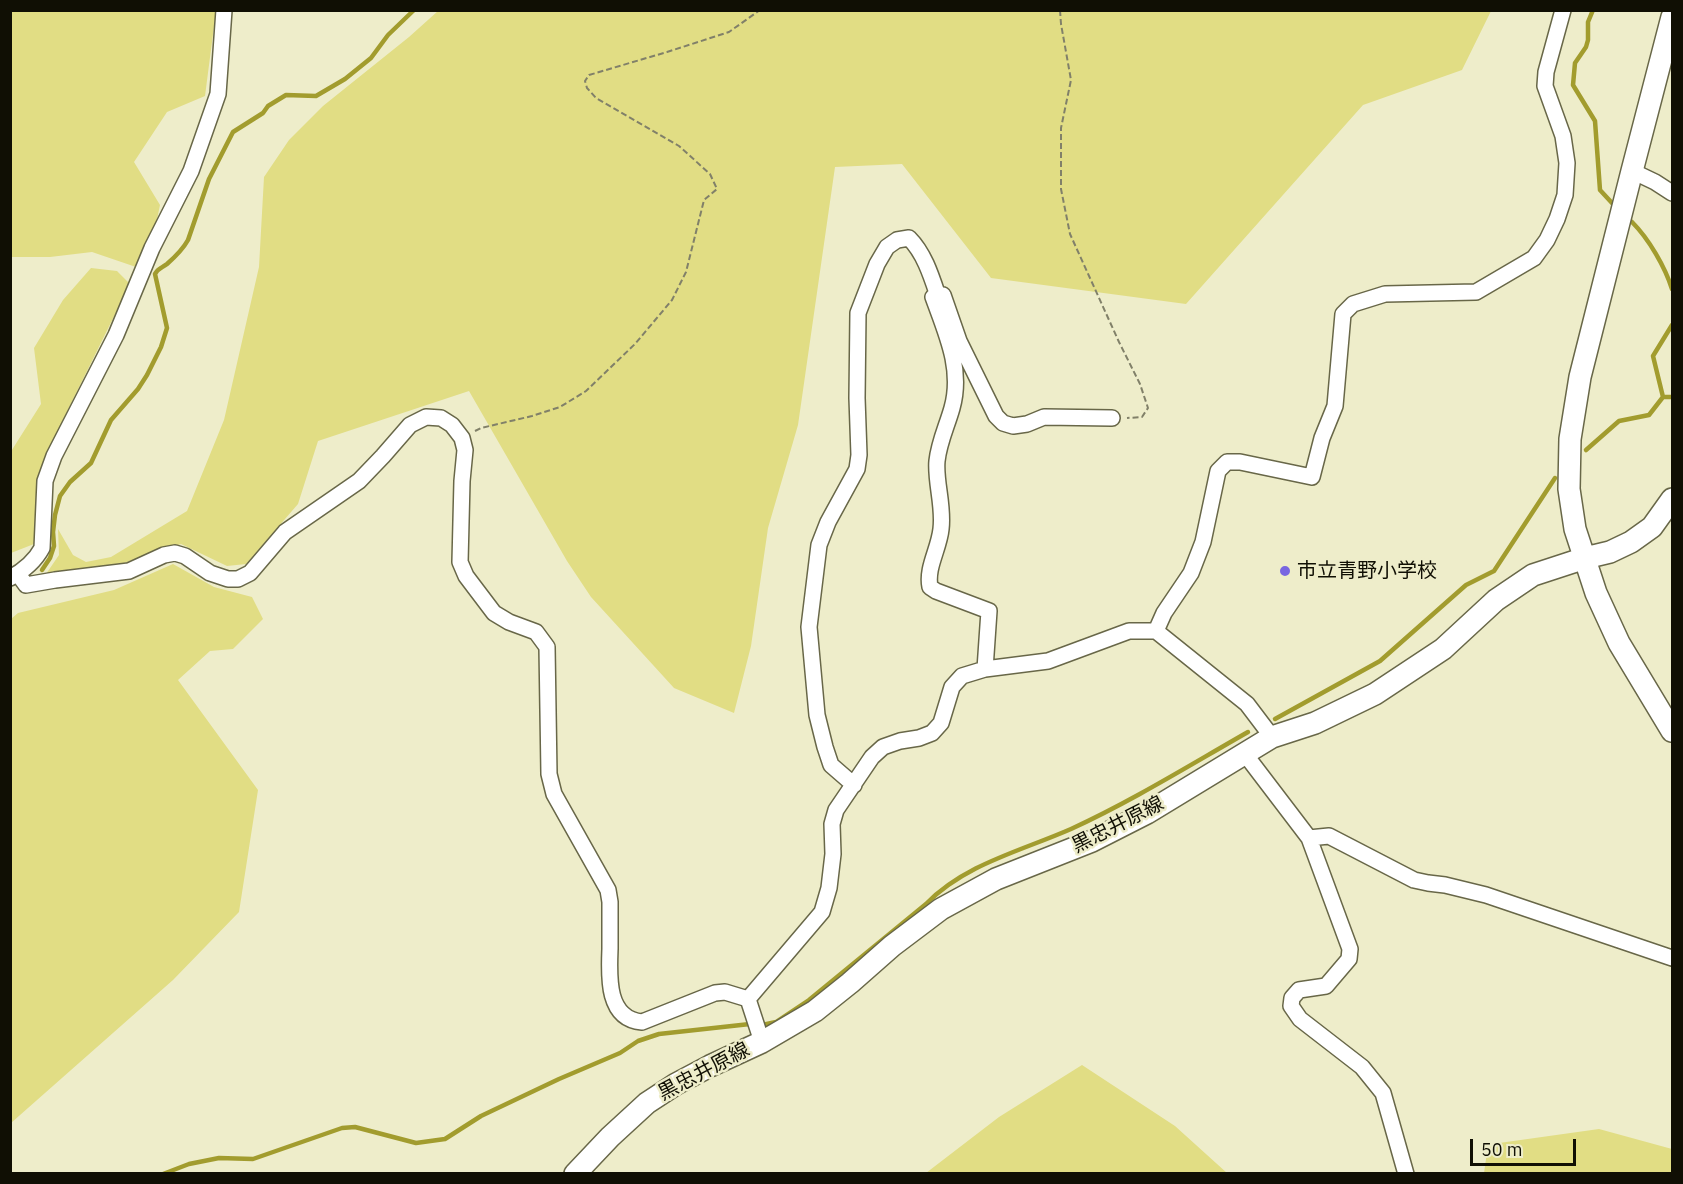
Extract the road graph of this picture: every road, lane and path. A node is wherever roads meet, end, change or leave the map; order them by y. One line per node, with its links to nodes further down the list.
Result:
1 (224, 10): 13 (street)
2 (760, 10): 10 (path)
3 (1060, 10): 9 (path)
4 (1563, 10): 14 (street)
5 (1672, 17): 6 (main road)
6 (1632, 171): 7 (street); 12 (main road)
7 (1672, 193)
8 (938, 296): 9 (street); 15 (street); 19 (street)
9 (1112, 418)
10 (462, 438): 13 (street); 22 (street)
11 (1672, 499): 12 (main road, 黒忠井原線)
12 (1585, 558): 16 (main road); 17 (main road, 黒忠井原線)
13 (14, 576)
14 (1156, 631): 15 (street); 17 (street)
15 (985, 669): 19 (street)
16 (1672, 731)
17 (1272, 737): 18 (main road, 黒忠井原線)
18 (1245, 754): 20 (street); 23 (main road, 黒忠井原線)
19 (854, 785): 22 (street)
20 (1309, 838): 21 (street); 25 (street)
21 (1672, 958)
22 (748, 999): 23 (street)
23 (758, 1031): 24 (main road, 黒忠井原線)
24 (575, 1173)
25 (1406, 1173)

